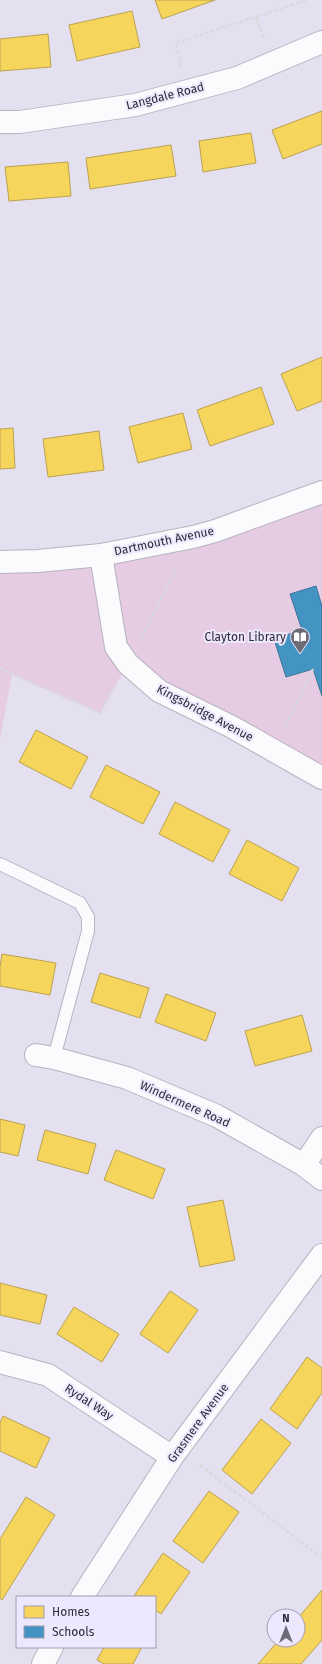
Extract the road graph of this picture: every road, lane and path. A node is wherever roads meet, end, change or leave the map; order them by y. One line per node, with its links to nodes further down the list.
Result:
1 (307, 0): 3 (path)
2 (322, 42): 3 (street, Langdale Road)
3 (186, 92): 4 (street, Langdale Road)
4 (0, 122)
5 (322, 492): 6 (street, Dartmouth Avenue)
6 (193, 537): 7 (street, Dartmouth Avenue); 9 (path)
7 (101, 554): 8 (street, Dartmouth Avenue); 9 (street, Kingsbridge Avenue)
8 (0, 562)
9 (128, 664): 10 (path); 12 (street, Kingsbridge Avenue)
10 (0, 668)
11 (313, 669): 12 (path)
12 (274, 751): 13 (street, Kingsbridge Avenue)
13 (322, 778)
14 (0, 864): 15 (lane)
15 (45, 1057): 17 (street, Windermere Road)
16 (322, 1138): 17 (street)
17 (304, 1165): 18 (street, Windermere Road)
18 (322, 1179)
19 (322, 1255): 21 (street, Grasmere Avenue)
20 (0, 1362): 21 (street, Rydal Way)
21 (175, 1453): 22 (path); 23 (street, Grasmere Avenue)
22 (322, 1558)
23 (83, 1596)
24 (51, 1648): 25 (street)
25 (43, 1664)

